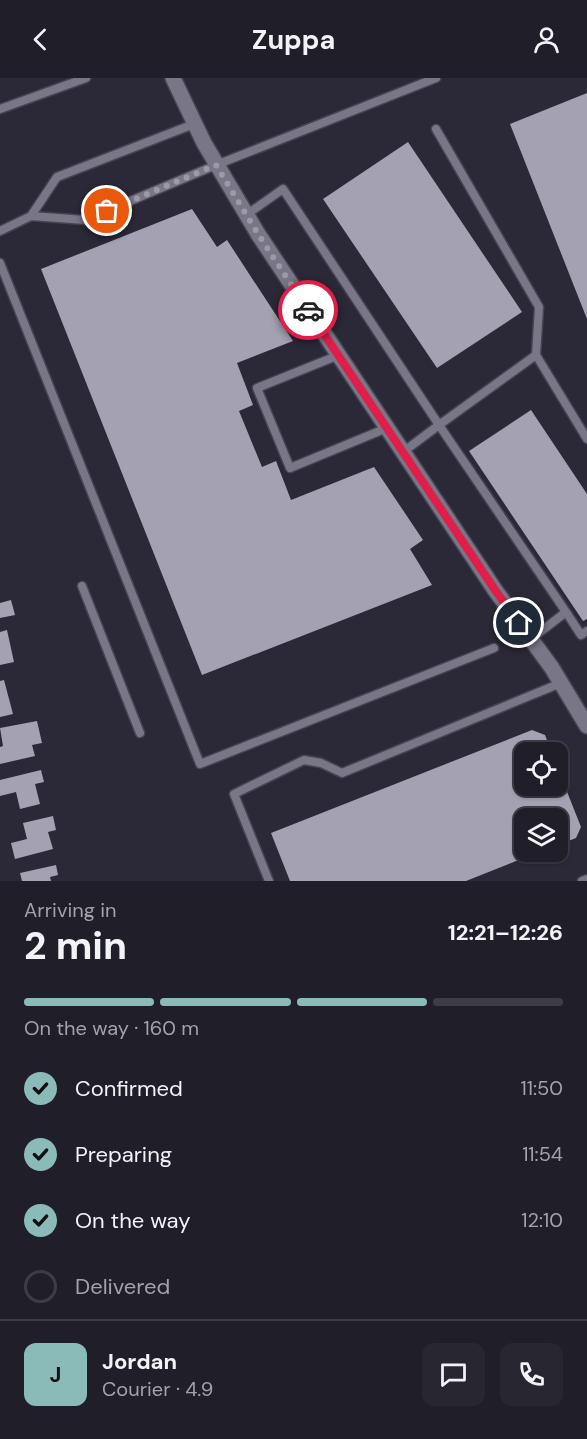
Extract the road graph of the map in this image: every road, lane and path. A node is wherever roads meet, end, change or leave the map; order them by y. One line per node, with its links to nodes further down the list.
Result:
1 (87, 78): 4 (lane)
2 (173, 78): 6 (street)
3 (436, 78): 8 (lane)
4 (63, 82): 5 (lane)
5 (0, 109)
6 (194, 124): 8 (street); 10 (lane)
7 (436, 129): 14 (lane)
8 (216, 165): 9 (street); 10 (lane)
9 (246, 214): 13 (street); 15 (lane)
10 (31, 216): 11 (lane)
11 (0, 231)
12 (0, 263): 23 (lane)
13 (339, 355): 16 (street); 16 (lane)
14 (536, 355): 15 (lane); 17 (lane)
15 (439, 424): 18 (lane); 20 (lane)
16 (387, 428): 18 (street)
17 (587, 439)
18 (403, 452): 22 (street)
19 (82, 586): 26 (lane)
20 (566, 612): 21 (lane); 22 (lane)
21 (587, 631)
22 (531, 639): 24 (street)
23 (494, 648)
24 (561, 683): 25 (street); 28 (lane)
25 (587, 726)
26 (140, 734)
27 (587, 879): 29 (lane)
28 (269, 881)
29 (582, 881)

